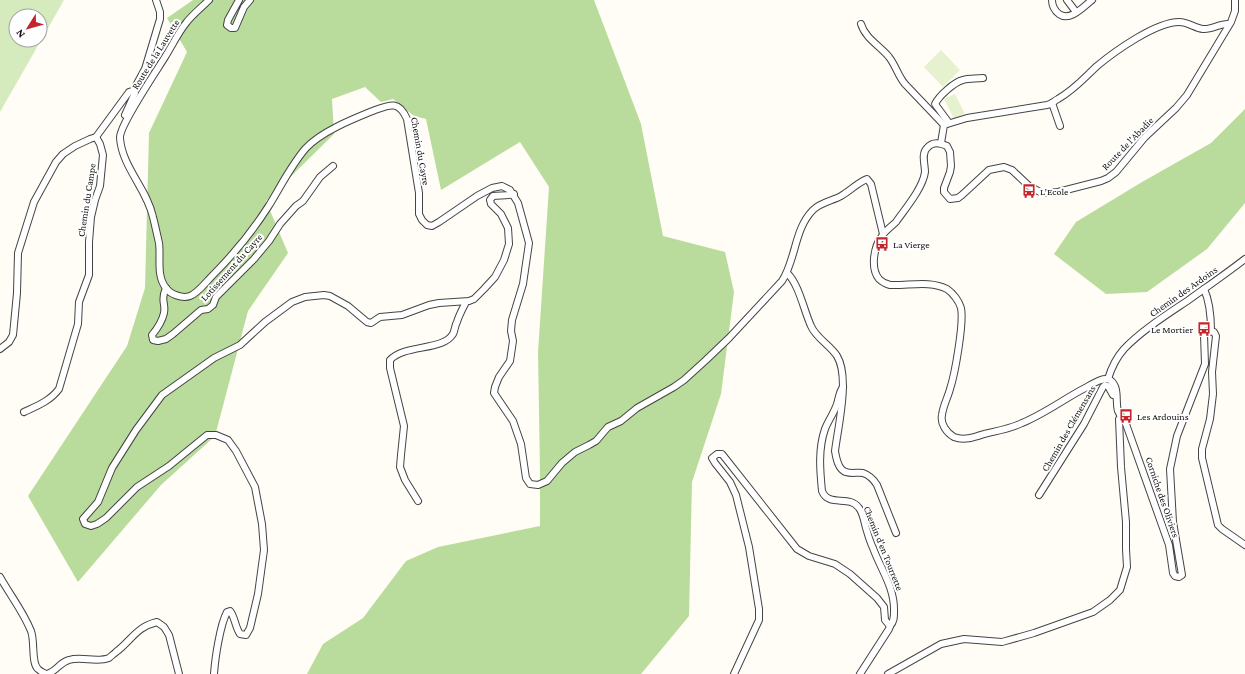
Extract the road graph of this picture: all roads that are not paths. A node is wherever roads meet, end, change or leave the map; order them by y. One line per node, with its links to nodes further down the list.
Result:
1 (156, 0): 13 (street)
2 (209, 0): 15 (street, Route de la Lauvette)
3 (239, 0): 4 (street)
4 (250, 0)
5 (1052, 0): 9 (street)
6 (1067, 0): 9 (street)
7 (1092, 0): 9 (street)
8 (1234, 0): 11 (street, Route de l'Abadie)
9 (1076, 12)
10 (862, 24): 16 (street)
11 (1229, 24): 14 (street); 19 (street, Route de l'Abadie)
12 (983, 78): 16 (street)
13 (133, 91): 15 (street); 18 (street)
14 (1052, 104): 16 (street); 17 (street)
15 (124, 124): 25 (street)
16 (947, 124): 19 (street)
17 (1060, 126)
18 (96, 137): 29 (street); 33 (street, Chemin du Campe)
19 (941, 143): 22 (street)
20 (333, 166): 25 (street, Lotissement du Cayre)
21 (514, 194): 24 (street); 25 (street, Chemin du Cayre); 27 (street)
22 (883, 234): 24 (street); 30 (street)
23 (1245, 259): 26 (street, Chemin des Ardoins)
24 (787, 273): 31 (street)
25 (166, 288)
26 (1204, 289): 28 (street); 30 (street, Chemin des Ardoins)
27 (466, 302): 36 (street); 43 (street)
28 (1211, 331): 34 (street, Corniche des Oliviers); 38 (street)
29 (0, 349)
30 (1108, 379): 32 (street, Corniche des Oliviers)
31 (843, 386): 37 (street); 40 (street, Chemin d'en Tourrette)
32 (1116, 396): 34 (street, Corniche des Oliviers); 35 (street, Chemin des Clémensans)
33 (24, 412)
34 (1121, 417): 46 (street)
35 (1039, 495)
36 (418, 501)
37 (896, 533)
38 (1245, 545)
39 (0, 577): 41 (street)
40 (890, 626): 44 (street); 45 (street, Chemin d'en Tourrette)
41 (46, 674): 42 (street)
42 (179, 674)
43 (214, 674)
44 (734, 674)
45 (860, 674)
46 (888, 674)

